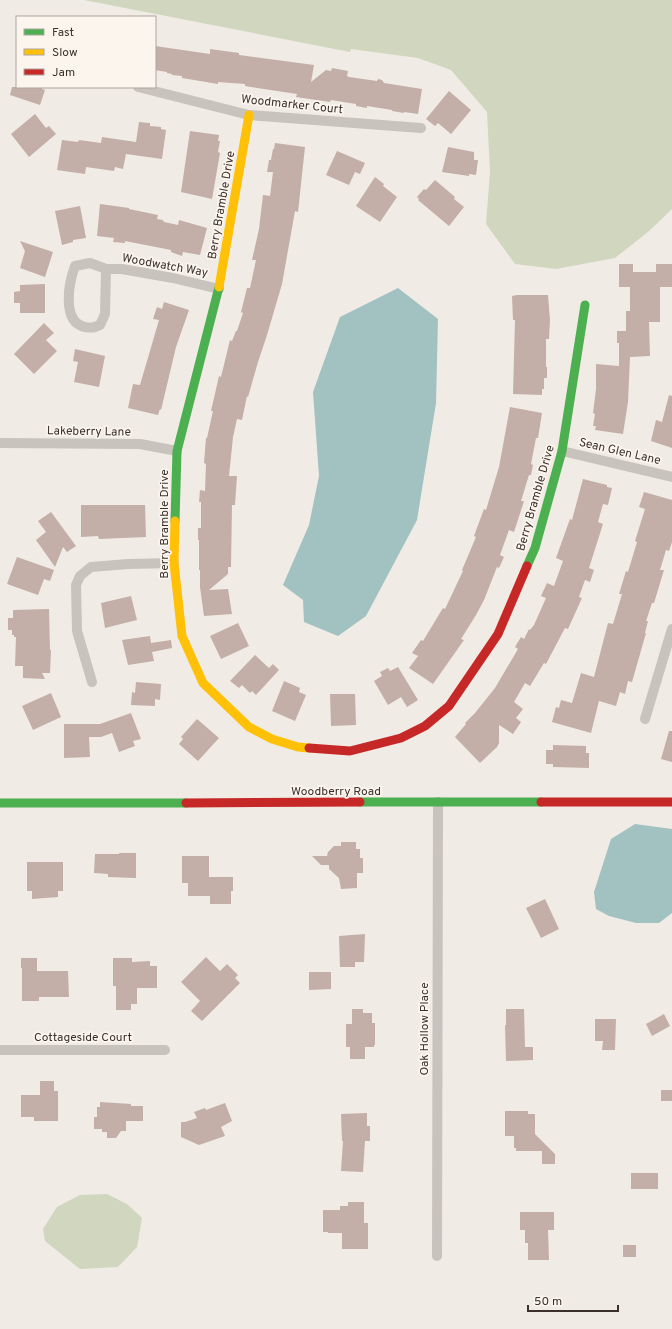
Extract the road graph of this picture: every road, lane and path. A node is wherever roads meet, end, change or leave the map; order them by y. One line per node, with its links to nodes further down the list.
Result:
1 (142, 88): 2 (street, Woodmarker Court)
2 (249, 115): 3 (street, Woodmarker Court); 5 (street, Berry Bramble Drive)
3 (421, 128)
4 (106, 269): 4 (street, Woodwatch Way); 5 (street, Woodwatch Way)
5 (219, 289): 8 (street, Berry Bramble Drive)
6 (585, 305): 9 (street, Berry Bramble Drive)
7 (0, 443): 8 (street, Lakeberry Lane)
8 (177, 450): 11 (street, Berry Bramble Drive)
9 (562, 450): 10 (street, Sean Glen Lane); 11 (street, Berry Bramble Drive)
10 (672, 477)
11 (174, 563): 13 (street)
12 (672, 629): 14 (street)
13 (92, 682)
14 (646, 719)
15 (438, 802): 16 (street, Woodberry Road); 17 (street, Woodberry Road); 20 (street, Oak Hollow Place)
16 (672, 802)
17 (0, 803)
18 (0, 1050): 19 (street, Cottageside Court)
19 (165, 1050)
20 (436, 1256)

